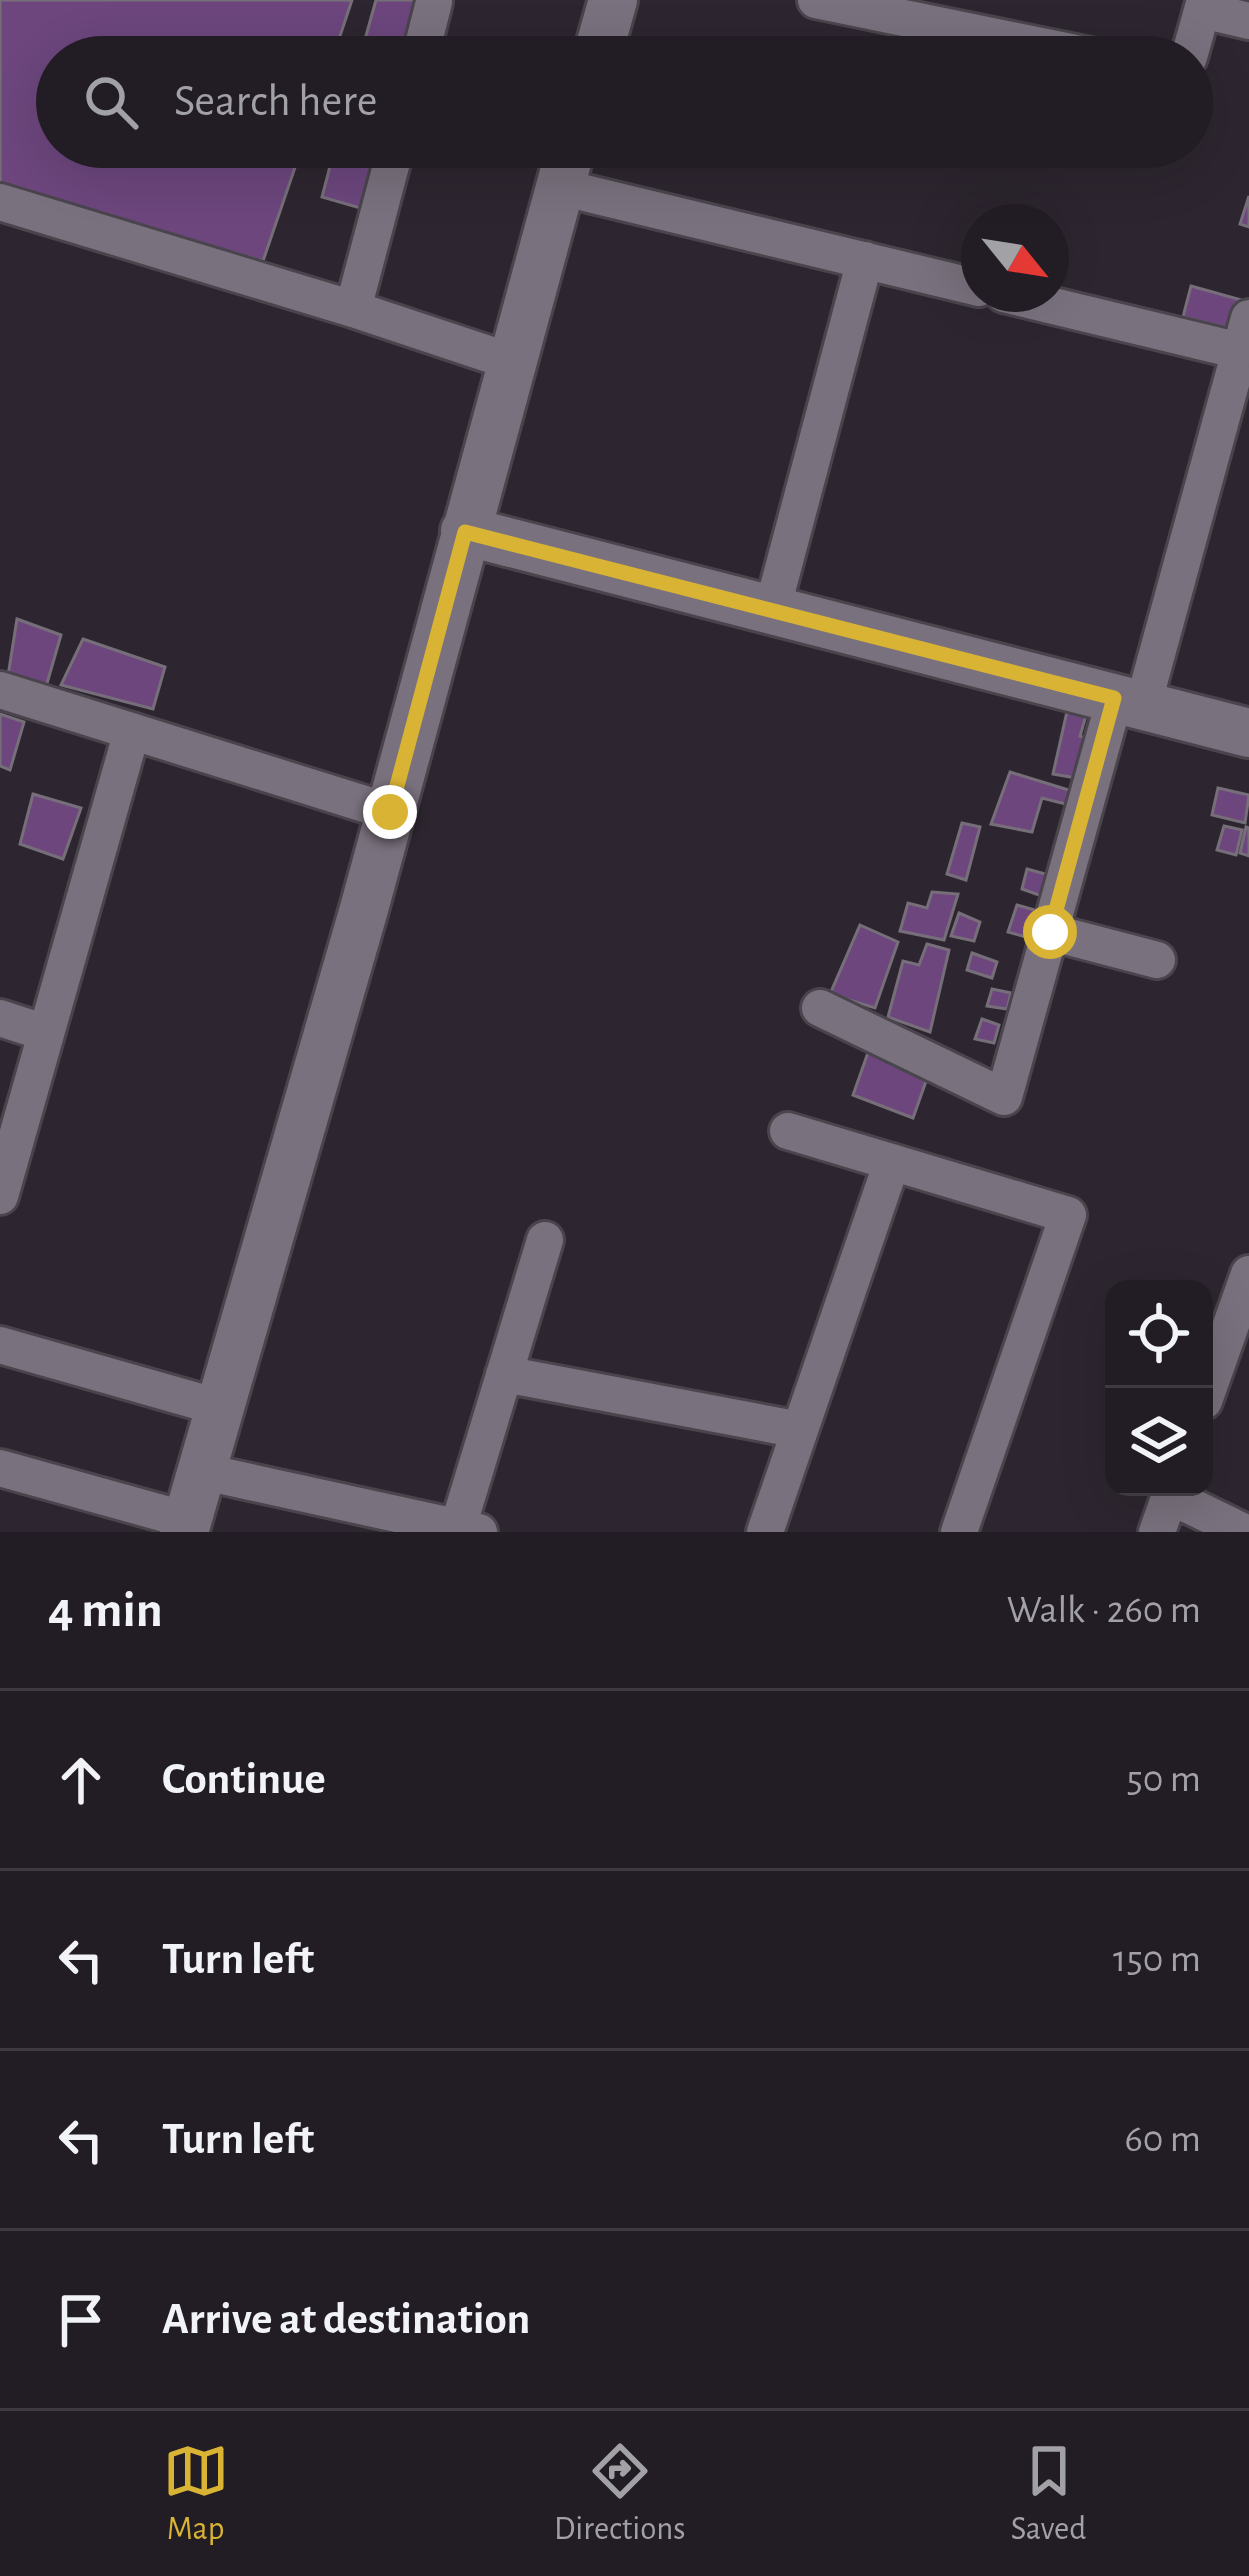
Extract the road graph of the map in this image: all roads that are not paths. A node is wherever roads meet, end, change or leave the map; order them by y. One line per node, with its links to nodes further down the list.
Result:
1 (613, 0): 7 (street)
2 (816, 0): 8 (street)
3 (434, 2): 6 (street)
4 (1204, 5): 5 (street); 9 (street)
5 (1249, 22)
6 (425, 36)
7 (603, 36)
8 (992, 36)
9 (1196, 36)
10 (390, 168): 17 (street)
11 (566, 168): 19 (street)
12 (569, 168): 14 (street)
13 (0, 202): 17 (street)
14 (865, 260): 15 (street); 21 (street)
15 (961, 284)
16 (1069, 305): 18 (street)
17 (353, 309): 19 (street)
18 (1244, 335): 23 (street)
19 (512, 362): 20 (street)
20 (465, 532): 21 (street); 26 (street)
21 (772, 610): 23 (street)
22 (0, 690): 24 (street)
23 (1129, 702): 25 (street); 27 (street)
24 (132, 731): 26 (street); 31 (street)
25 (1249, 733)
26 (390, 812): 40 (street)
27 (1050, 932): 28 (street); 29 (street)
28 (1157, 960)
29 (820, 1008)
30 (0, 1018): 31 (street)
31 (46, 1033): 34 (street)
32 (788, 1131): 33 (street)
33 (892, 1162): 41 (street); 49 (street)
34 (0, 1196)
35 (545, 1240): 38 (street)
36 (1248, 1277): 39 (street)
37 (0, 1345): 40 (street)
38 (504, 1374): 41 (street); 47 (street)
39 (1209, 1388)
40 (218, 1407): 43 (street)
41 (800, 1430): 48 (street)
42 (0, 1468): 46 (street)
43 (200, 1471): 46 (street); 47 (street)
44 (1170, 1496): 50 (street)
45 (1181, 1496): 51 (street)
46 (186, 1526)
47 (468, 1530)
48 (765, 1532)
49 (959, 1532)
50 (1157, 1532)
51 (1244, 1532)

